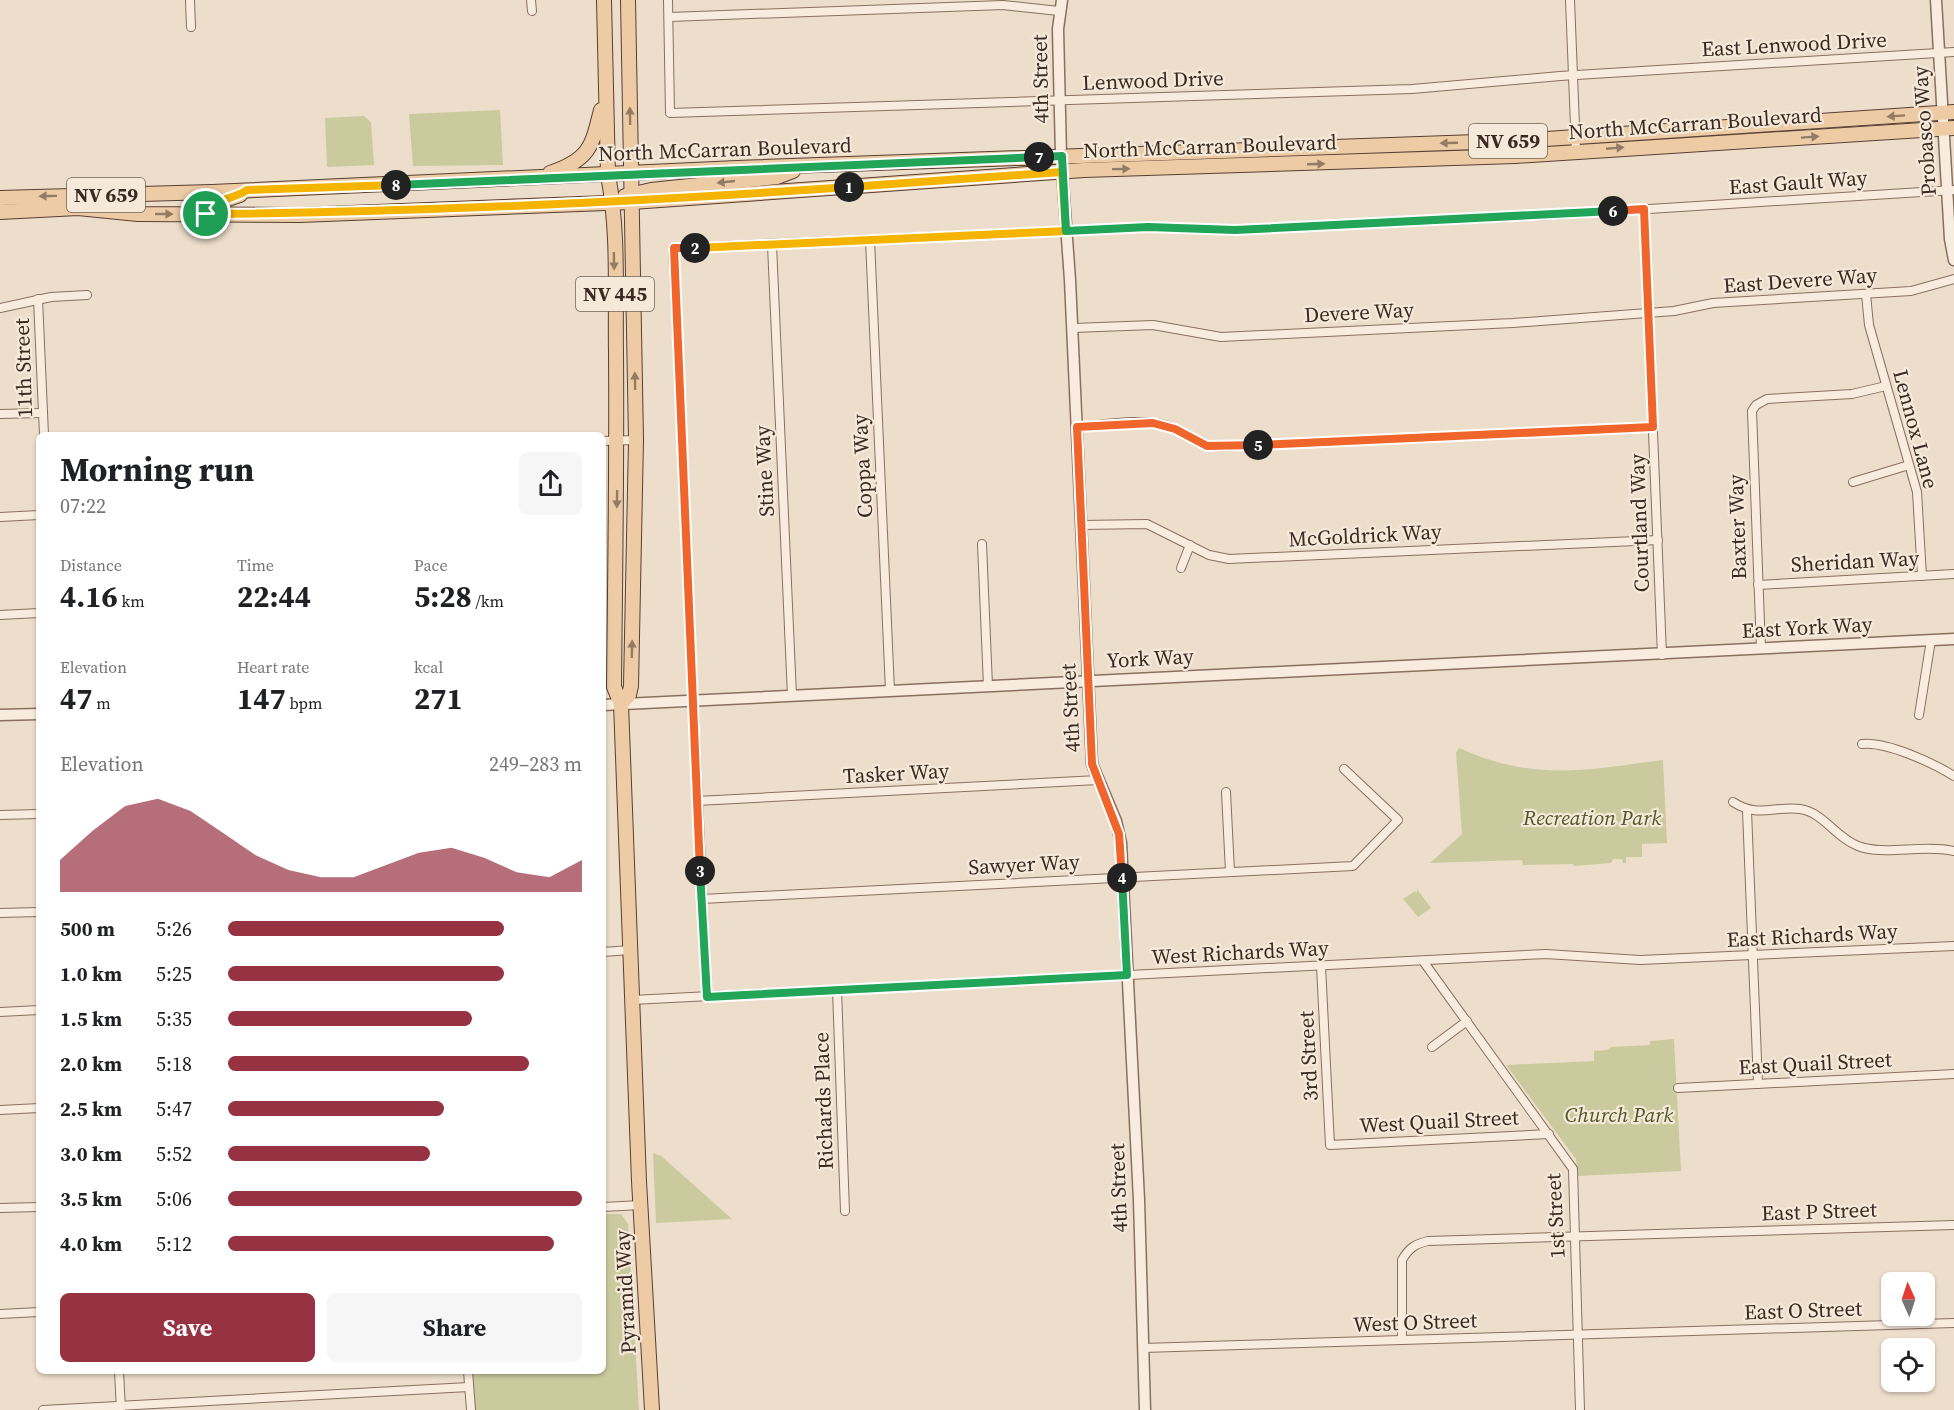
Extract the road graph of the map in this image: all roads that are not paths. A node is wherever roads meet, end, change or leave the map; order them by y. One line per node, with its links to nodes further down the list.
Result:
1 (189, 0): 11 (street)
2 (531, 0): 9 (street)
3 (604, 0): 16 (main road, Pyramid Way / NV 445)
4 (628, 0): 25 (main road, Pyramid Way / NV 445, one-way to 4)
5 (668, 0): 10 (street)
6 (1570, 0): 15 (street)
7 (1936, 0): 13 (street, Probasco Way)
8 (1061, 5): 10 (street); 17 (street, 4th Street)
9 (531, 11)
10 (669, 17): 17 (street, Lenwood Drive)
11 (191, 27)
12 (1954, 52): 13 (street, East Lenwood Drive)
13 (1939, 53): 14 (street, East Lenwood Drive); 18 (street, Probasco Way)
14 (1636, 72): 15 (street, Lenwood Drive)
15 (1571, 76): 17 (street, Lenwood Drive); 20 (street)
16 (606, 90): 26 (main road, Pyramid Way / NV 445); 27 (main road)
17 (1060, 101): 22 (street, 4th Street)
18 (1948, 113): 19 (street, Probasco Way); 20 (main road, North McCarran Boulevard / NV 659, one-way to 20)
19 (1949, 128): 21 (main road, North McCarran Boulevard / NV 659, one-way to 19); 29 (street, Probasco Way)
20 (1575, 137): 21 (street); 22 (main road, North McCarran Boulevard / NV 659, one-way to 22)
21 (1576, 151): 24 (main road, North McCarran Boulevard / NV 659, one-way to 21)
22 (1062, 156): 23 (main road, North McCarran Boulevard / NV 659); 24 (street, 4th Street)
23 (803, 167): 25 (main road, North McCarran Boulevard / NV 659); 31 (main road, one-way to 31)
24 (1062, 172): 31 (main road, North McCarran Boulevard / NV 659); 36 (street, 4th Street)
25 (632, 174): 26 (main road, North McCarran Boulevard / NV 659); 31 (main road, Pyramid Way / NV 445)
26 (608, 175): 27 (main road, North McCarran Boulevard / NV 659); 32 (main road, Pyramid Way / NV 445)
27 (534, 178): 28 (main road, North McCarran Boulevard / NV 659)
28 (247, 190): 30 (main road, North McCarran Boulevard / NV 659, one-way to 30); 35 (main road)
29 (1951, 190): 33 (street, East Gault Way); 39 (street, Probasco Way)
30 (0, 198)
31 (632, 198): 32 (main road, North McCarran Boulevard / NV 659); 53 (main road, Pyramid Way / NV 445, one-way to 31)
32 (613, 202): 35 (main road, North McCarran Boulevard / NV 659); 54 (main road, Pyramid Way / NV 445, one-way to 54)
33 (1644, 209): 36 (street, East Gault Way); 45 (street, Courtland Way)
34 (0, 212): 35 (main road, North McCarran Boulevard / NV 659, one-way to 35)
35 (206, 214)
36 (1066, 231): 37 (street, East Gault Way); 46 (street, 4th Street)
37 (870, 240): 38 (street, East Gault Way); 75 (street, Coppa Way)
38 (772, 245): 76 (street, Stine Way); 77 (street, East Gault Way)
39 (1954, 260)
40 (1954, 279): 41 (street, East Devere Way)
41 (1866, 294): 45 (street, East Devere Way); 47 (street, Lennox Lane)
42 (87, 295): 43 (street)
43 (38, 299): 44 (street); 48 (street, 11th Street)
44 (0, 308)
45 (1648, 313): 46 (street, Devere Way); 51 (street, Courtland Way)
46 (1073, 328): 50 (street, 4th Street)
47 (1886, 386): 55 (street, Lennox Lane); 66 (street, Baxter Way)
48 (43, 413): 49 (street); 52 (street, 11th Street)
49 (0, 414)
50 (1077, 427): 51 (street); 59 (street, 4th Street)
51 (1653, 427): 60 (street, Courtland Way)
52 (44, 432)
53 (636, 440): 54 (street); 78 (main road, Pyramid Way / NV 445, one-way to 53)
54 (610, 441): 78 (main road, Pyramid Way / NV 445, one-way to 78)
55 (1909, 465): 56 (street); 65 (street, Lennox Lane)
56 (1853, 482)
57 (36, 515): 58 (street)
58 (0, 517)
59 (1082, 525): 62 (street, McGoldrick Way); 73 (street, 4th Street)
60 (1658, 540): 62 (street, McGoldrick Way); 72 (street, Courtland Way)
61 (982, 544): 74 (street)
62 (1190, 545): 63 (street)
63 (1181, 568)
64 (1954, 574): 65 (street, Sheridan Way)
65 (1922, 576): 66 (street, Sheridan Way)
66 (1758, 585): 71 (street, Baxter Way)
67 (36, 613): 68 (street)
68 (0, 615)
69 (1954, 639): 70 (street, East York Way)
70 (1931, 640): 71 (street, East York Way); 82 (street)
71 (1761, 649): 72 (street, East York Way)
72 (1662, 655): 73 (street, York Way)
73 (1088, 681): 74 (street, York Way); 86 (street, 4th Street)
74 (988, 686): 75 (street, York Way)
75 (890, 691): 76 (street, York Way)
76 (792, 696): 77 (street, York Way)
77 (692, 701): 78 (street, York Way); 88 (street)
78 (621, 704): 79 (street, York Way); 100 (main road, Pyramid Way / NV 445)
79 (606, 705)
80 (36, 714): 81 (street)
81 (0, 715)
82 (1919, 715)
83 (1862, 744): 85 (street)
84 (1344, 769): 94 (street, Sawyer Way)
85 (1954, 776)
86 (1098, 780): 88 (street, Tasker Way); 95 (street, 4th Street)
87 (1226, 792): 94 (street)
88 (697, 801): 96 (street)
89 (1733, 802): 90 (street)
90 (1747, 811): 93 (street); 102 (street)
91 (36, 814): 92 (street)
92 (0, 815)
93 (1954, 851)
94 (1230, 872): 95 (street, Sawyer Way)
95 (1122, 878): 96 (street, Sawyer Way); 106 (street, 4th Street)
96 (702, 899): 108 (street)
97 (36, 912): 98 (street)
98 (0, 913)
99 (1954, 946): 102 (street, East Richards Way)
100 (630, 950): 101 (street); 109 (main road, Pyramid Way / NV 445)
101 (606, 952)
102 (1753, 955): 103 (street, East Richards Way); 115 (street)
103 (1671, 960): 104 (street, West Richards Way)
104 (1423, 961): 105 (street, West Richards Way); 112 (street, 1st Street)
105 (1321, 966): 106 (street, West Richards Way); 120 (street, 3rd Street)
106 (1127, 975): 107 (street, West Richards Way); 134 (street, 4th Street)
107 (837, 990): 108 (street, West Richards Way); 125 (street, Richards Place)
108 (707, 997): 109 (street, West Richards Way)
109 (632, 1000): 121 (main road, Pyramid Way / NV 445)
110 (36, 1010): 111 (street)
111 (0, 1012)
112 (1467, 1021): 113 (street); 119 (street, 1st Street)
113 (1432, 1047)
114 (1954, 1074): 115 (street, East Quail Street)
115 (1758, 1084): 116 (street, East Quail Street)
116 (1678, 1088)
117 (36, 1108): 118 (street)
118 (0, 1110)
119 (1549, 1134): 120 (street, West Quail Street); 127 (street, 1st Street)
120 (1330, 1145)
121 (641, 1205): 123 (street); 141 (main road, Pyramid Way / NV 445)
122 (36, 1207): 124 (street)
123 (606, 1207)
124 (0, 1208)
125 (845, 1211)
126 (1954, 1225): 127 (street, East P Street)
127 (1575, 1237): 132 (street, 1st Street); 133 (street, East P Street)
128 (36, 1312): 129 (street)
129 (0, 1314)
130 (1954, 1323): 131 (street, East O Street)
131 (1689, 1331): 132 (street, West O Street)
132 (1578, 1335): 133 (street, West O Street); 143 (street, 1st Street)
133 (1402, 1340): 134 (street, West O Street)
134 (1143, 1348): 142 (street, 4th Street)
135 (119, 1374): 138 (street)
136 (468, 1374): 137 (street)
137 (469, 1387): 138 (street); 140 (street)
138 (121, 1408): 139 (street)
139 (43, 1410)
140 (471, 1410)
141 (652, 1410)
142 (1145, 1410)
143 (1580, 1410)

